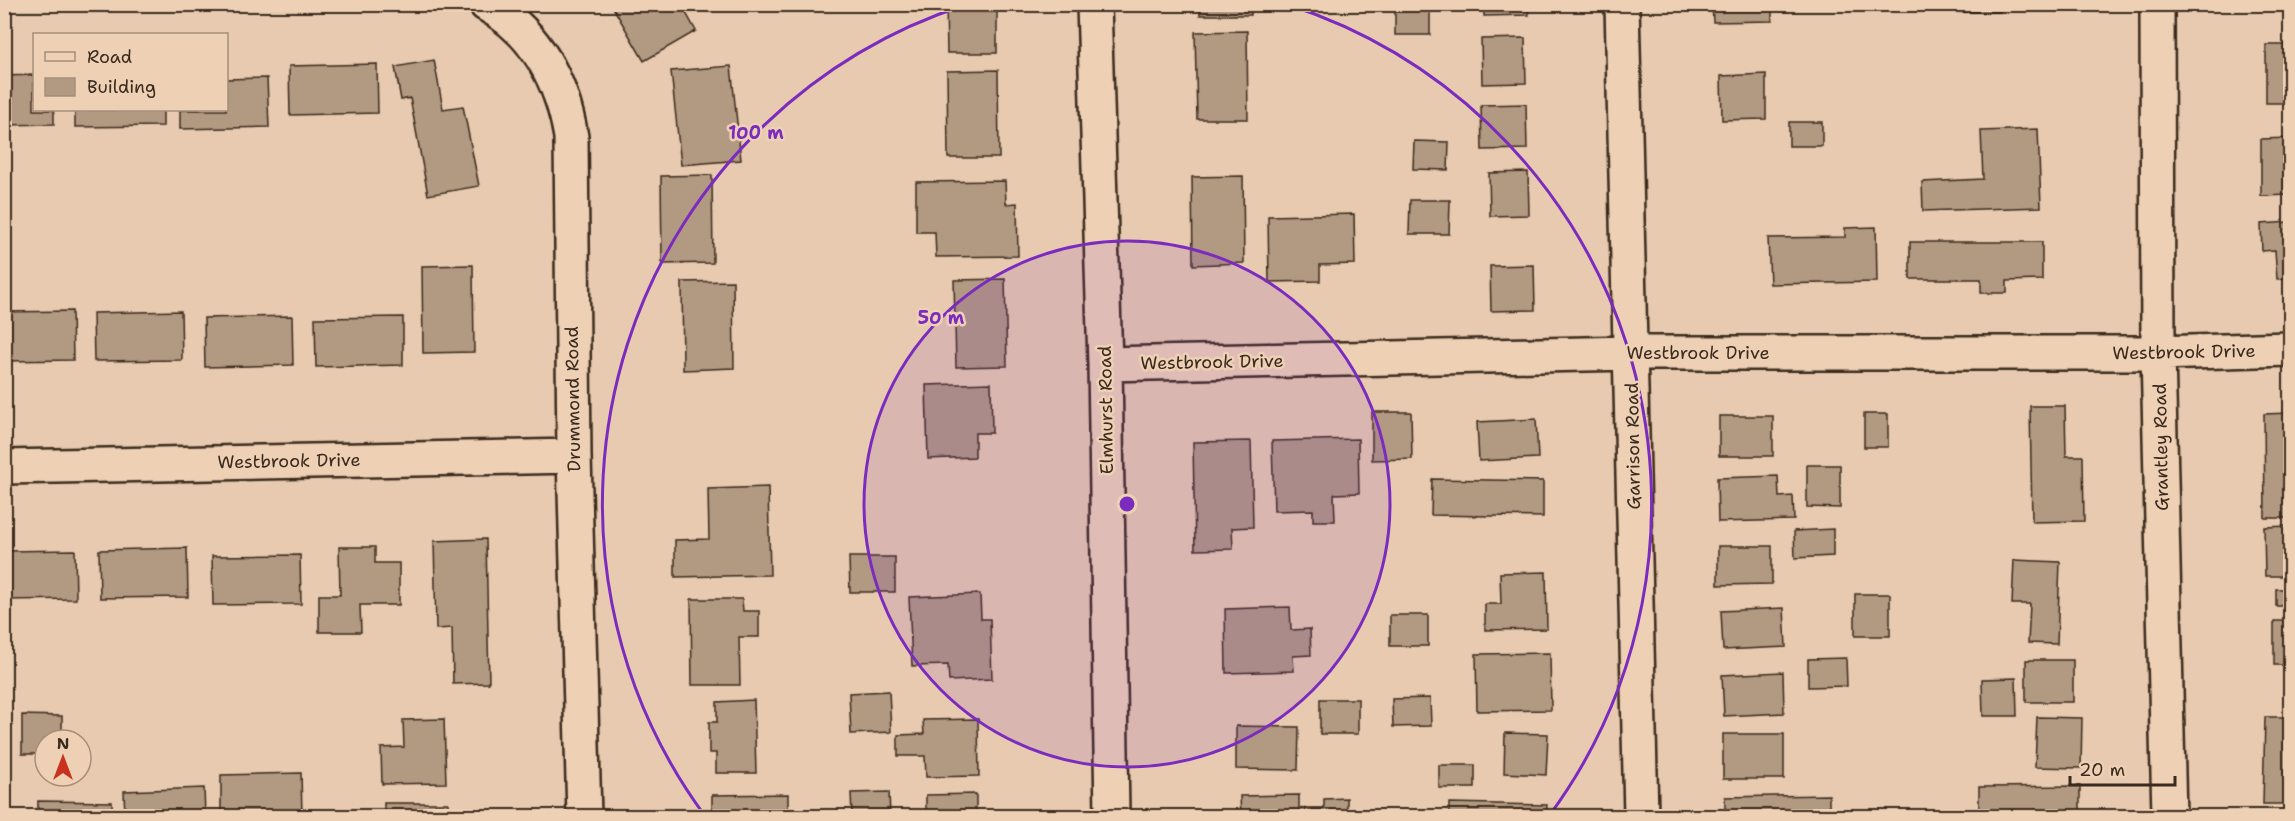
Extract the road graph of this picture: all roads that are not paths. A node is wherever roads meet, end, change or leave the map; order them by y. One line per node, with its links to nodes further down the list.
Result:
1 (1094, 4): 8 (street, Elmhurst Road)
2 (1622, 4): 6 (street, Garrison Road)
3 (2157, 4): 7 (street, Grantley Road)
4 (489, 6): 9 (street, Drummond Road)
5 (2290, 349): 7 (street, Westbrook Drive)
6 (1631, 353): 7 (street, Westbrook Drive); 8 (street, Westbrook Drive); 13 (street, Garrison Road)
7 (2158, 353): 14 (street, Grantley Road)
8 (1105, 364): 12 (street, Elmhurst Road)
9 (574, 456): 10 (street, Westbrook Drive); 11 (street, Drummond Road)
10 (4, 467)
11 (584, 816)
12 (1112, 816)
13 (1641, 816)
14 (2169, 816)

